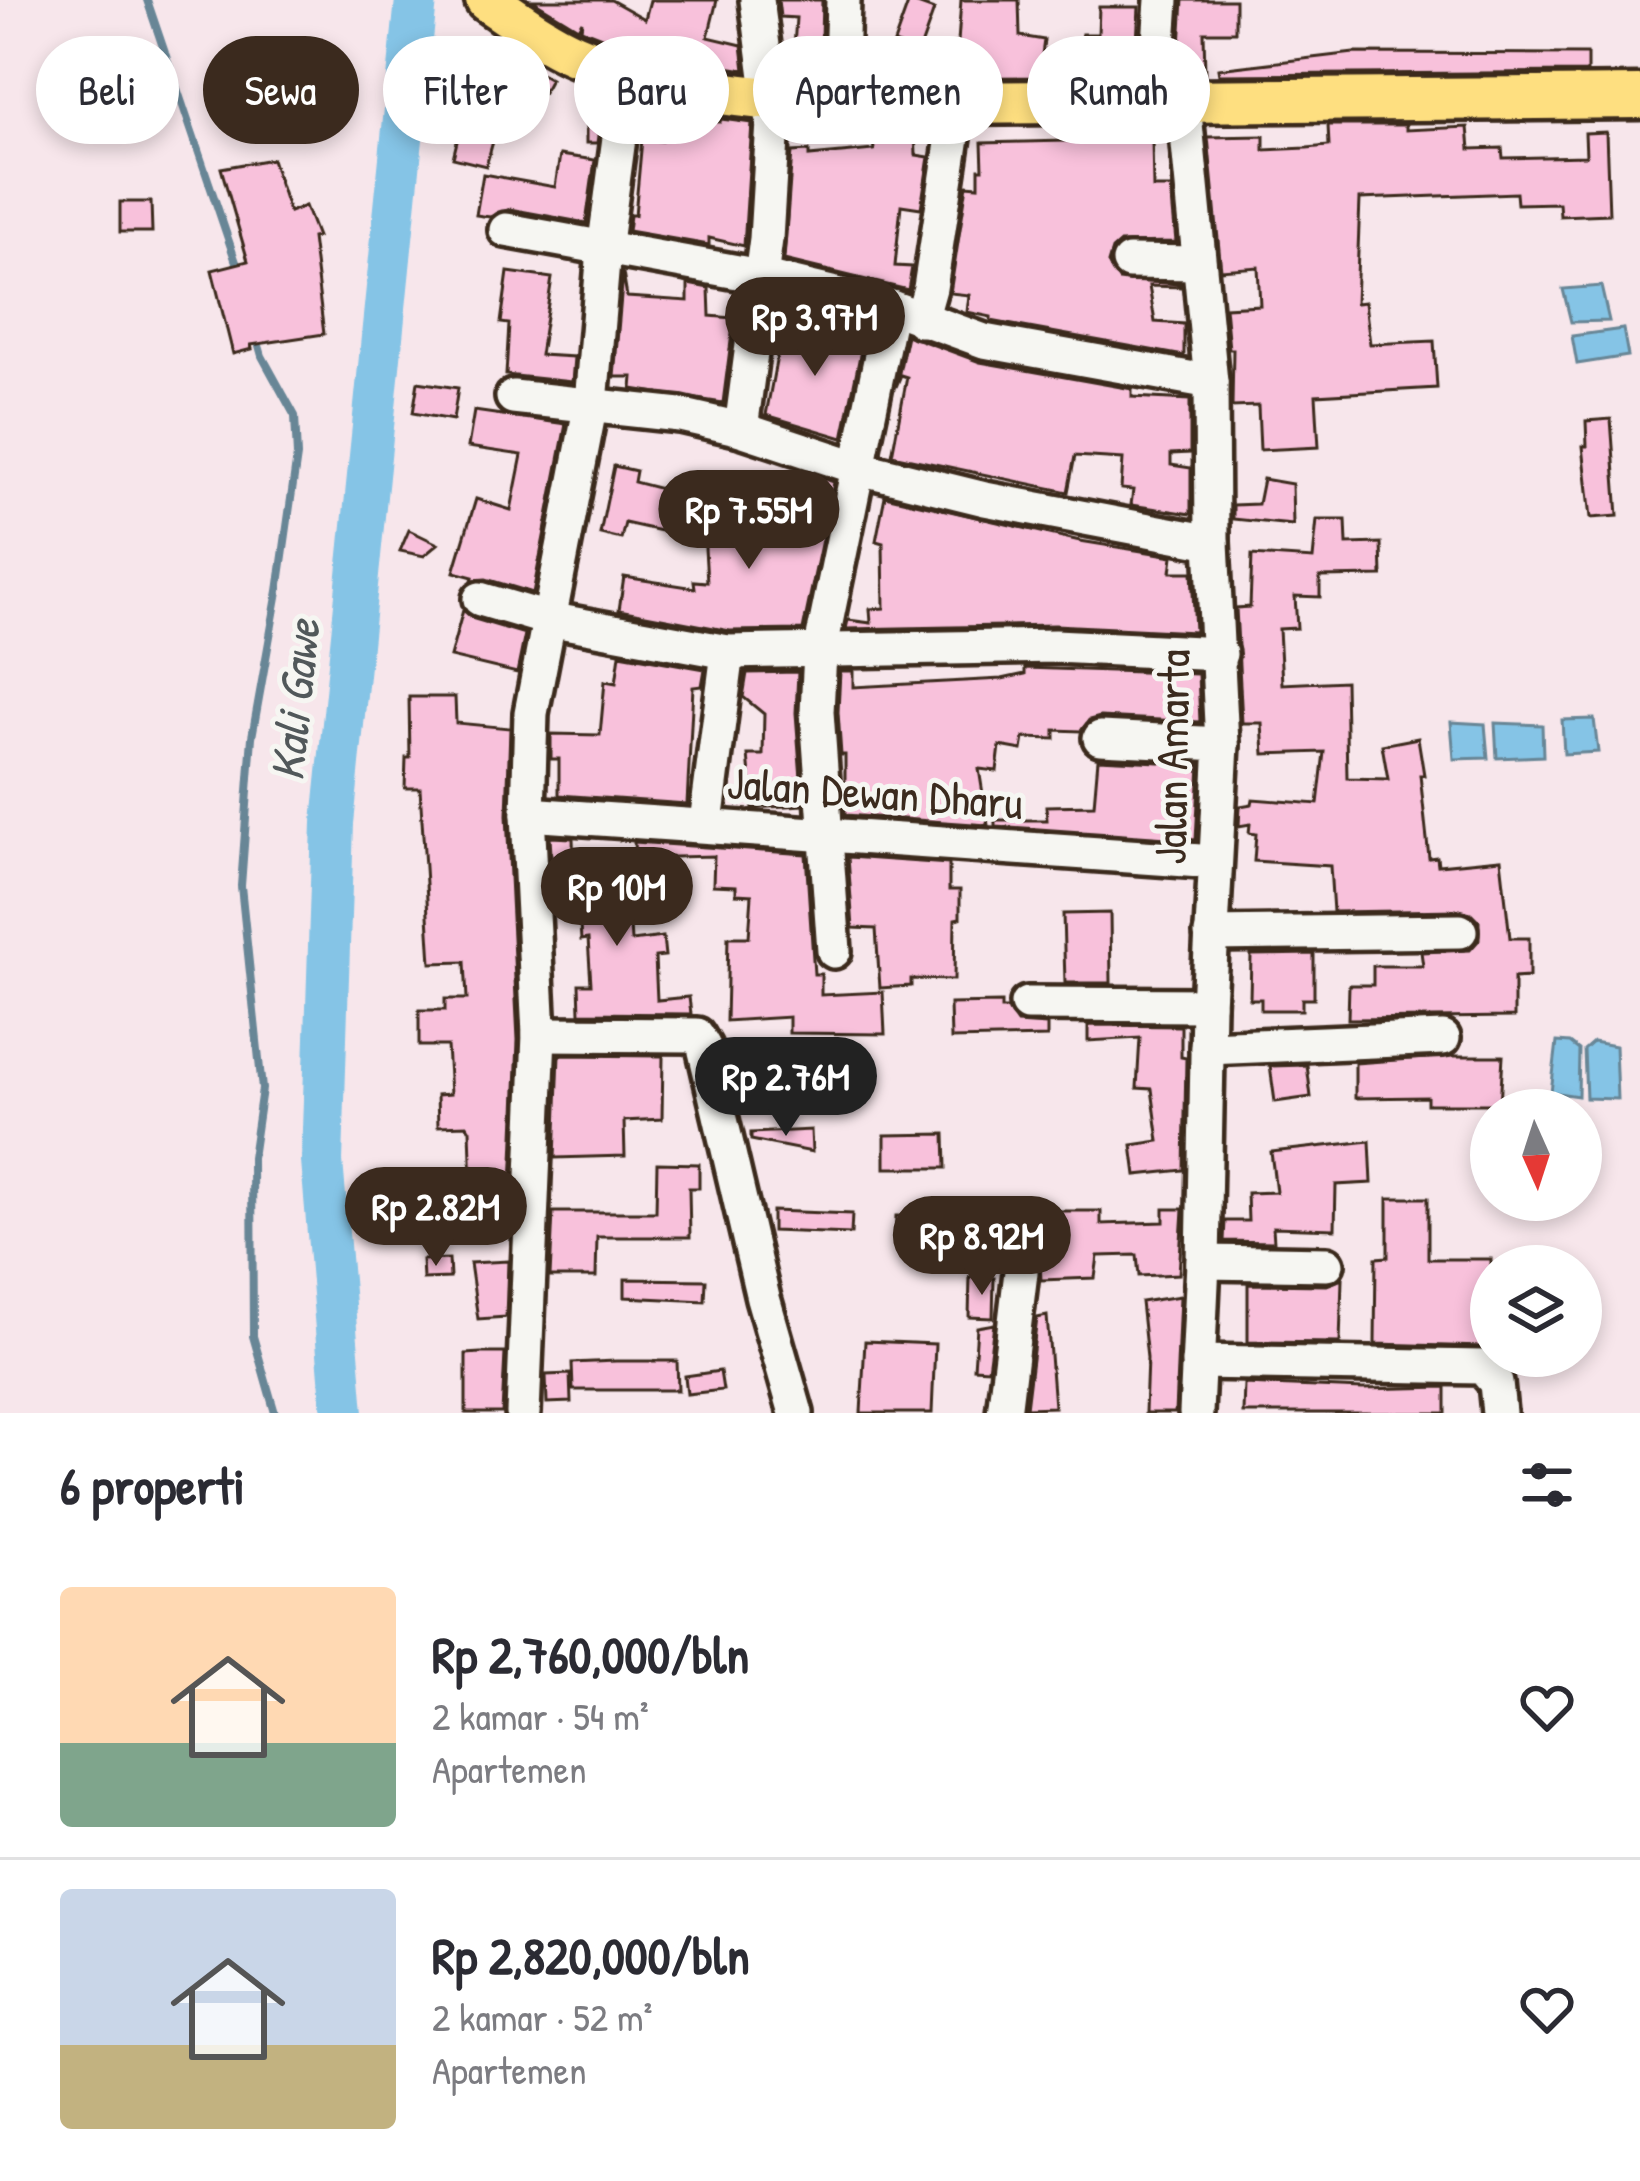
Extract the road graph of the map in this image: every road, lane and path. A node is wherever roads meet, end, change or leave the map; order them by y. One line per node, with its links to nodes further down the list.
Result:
1 (757, 0): 5 (street)
2 (843, 0): 6 (street)
3 (1162, 0): 7 (street, Jalan Amarta)
4 (504, 11): 8 (main road)
5 (763, 36)
6 (842, 36)
7 (1164, 36)
8 (574, 54)
9 (1640, 98): 10 (main road)
10 (1210, 103)
11 (618, 144): 16 (street)
12 (771, 144): 19 (street)
13 (952, 144): 20 (street)
14 (1177, 144): 18 (street, Jalan Amarta)
15 (506, 230): 16 (street)
16 (604, 250): 19 (street); 23 (street)
17 (1130, 262): 18 (street)
18 (1199, 263): 21 (street, Jalan Amarta)
19 (760, 276): 20 (street); 24 (street)
20 (906, 313): 21 (street); 25 (street)
21 (1211, 382): 26 (street, Jalan Amarta)
22 (513, 397): 23 (street)
23 (591, 403): 24 (street); 28 (street)
24 (741, 429): 25 (street)
25 (859, 468): 26 (street); 30 (street)
26 (1212, 542): 31 (street, Jalan Amarta)
27 (480, 599): 28 (street)
28 (548, 619): 29 (street); 34 (street)
29 (728, 652): 30 (street); 35 (street)
30 (820, 652): 31 (street); 36 (street)
31 (1220, 654): 33 (street, Jalan Amarta)
32 (1100, 738): 33 (street)
33 (1222, 744): 37 (street, Jalan Amarta)
34 (528, 814): 35 (street, Jalan Dewan Dharu); 43 (street)
35 (706, 824): 36 (street, Jalan Dewan Dharu)
36 (827, 833): 37 (street, Jalan Dewan Dharu); 40 (street)
37 (1216, 862): 39 (street, Jalan Amarta)
38 (1460, 932): 39 (street)
39 (1211, 934): 42 (street, Jalan Amarta)
40 (834, 951)
41 (1027, 1004): 42 (street)
42 (1208, 1005): 45 (street, Jalan Amarta)
43 (538, 1034): 50 (street); 51 (street)
44 (1443, 1038): 45 (street)
45 (1207, 1048): 46 (street, Jalan Amarta)
46 (1203, 1262): 47 (street); 49 (street, Jalan Amarta)
47 (1327, 1264)
48 (1021, 1272): 52 (street)
49 (1198, 1362): 53 (street, Jalan Amarta); 54 (street)
50 (523, 1413)
51 (796, 1413)
52 (1004, 1413)
53 (1196, 1413)
54 (1499, 1413)

